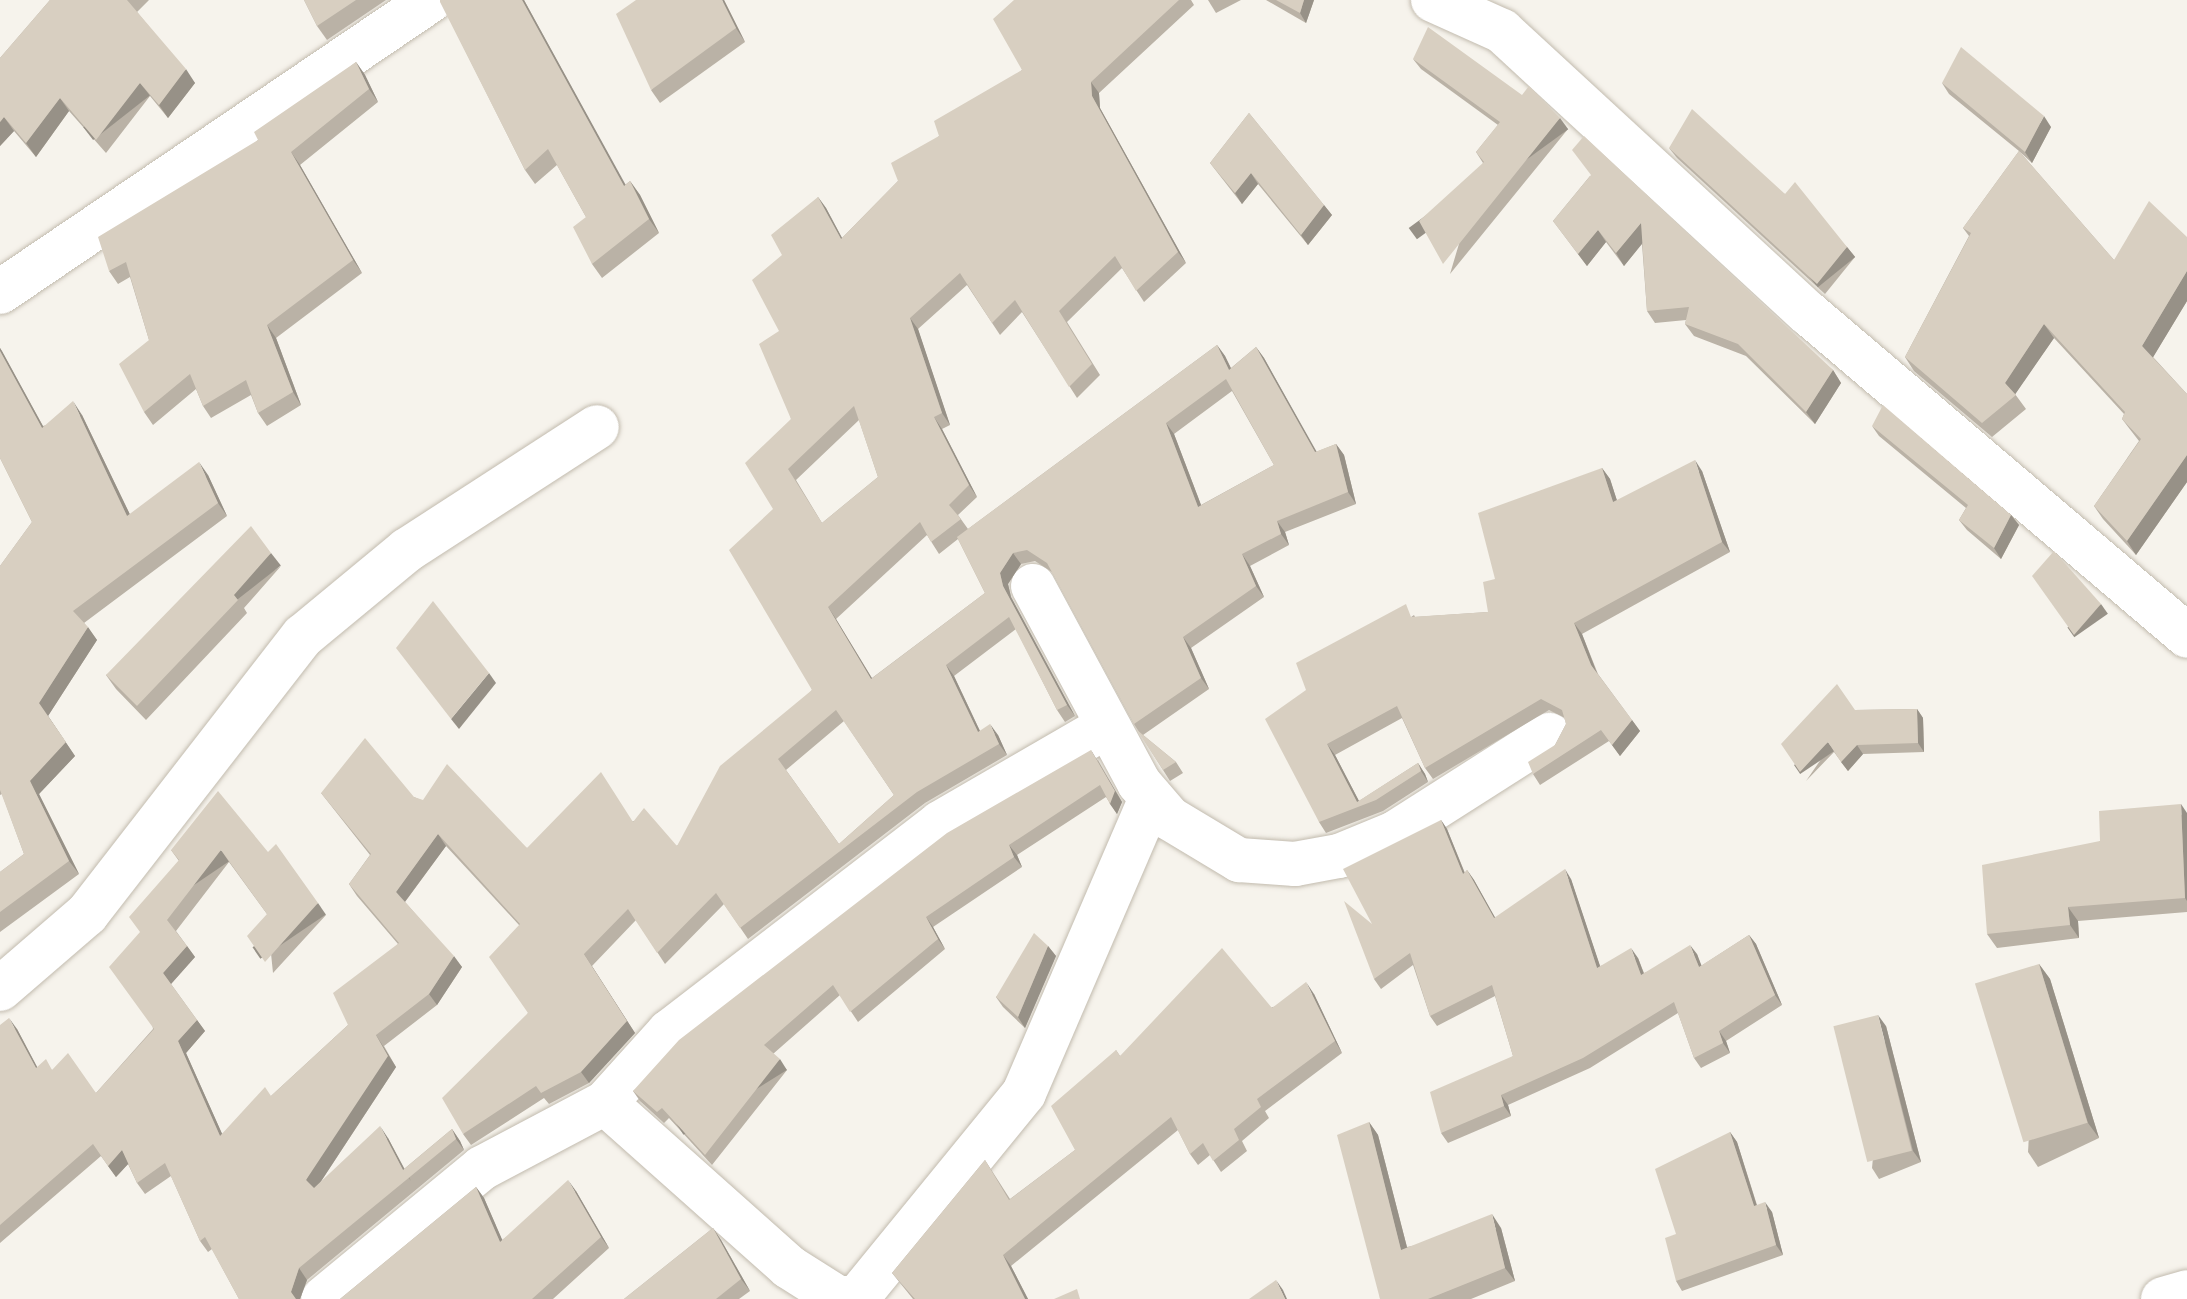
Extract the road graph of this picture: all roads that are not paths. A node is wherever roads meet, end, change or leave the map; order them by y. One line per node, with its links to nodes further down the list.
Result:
1 (431, 0): 3 (street)
2 (1433, 0): 6 (street)
3 (0, 292)
4 (597, 427): 10 (street)
5 (1033, 586): 7 (street)
6 (2187, 636)
7 (1107, 726): 9 (street); 11 (street)
8 (1549, 735): 9 (street)
9 (1151, 798): 14 (street)
10 (0, 989)
11 (605, 1103): 13 (street); 14 (street)
12 (2187, 1292): 15 (street)
13 (323, 1299)
14 (857, 1299)
15 (2163, 1299)

